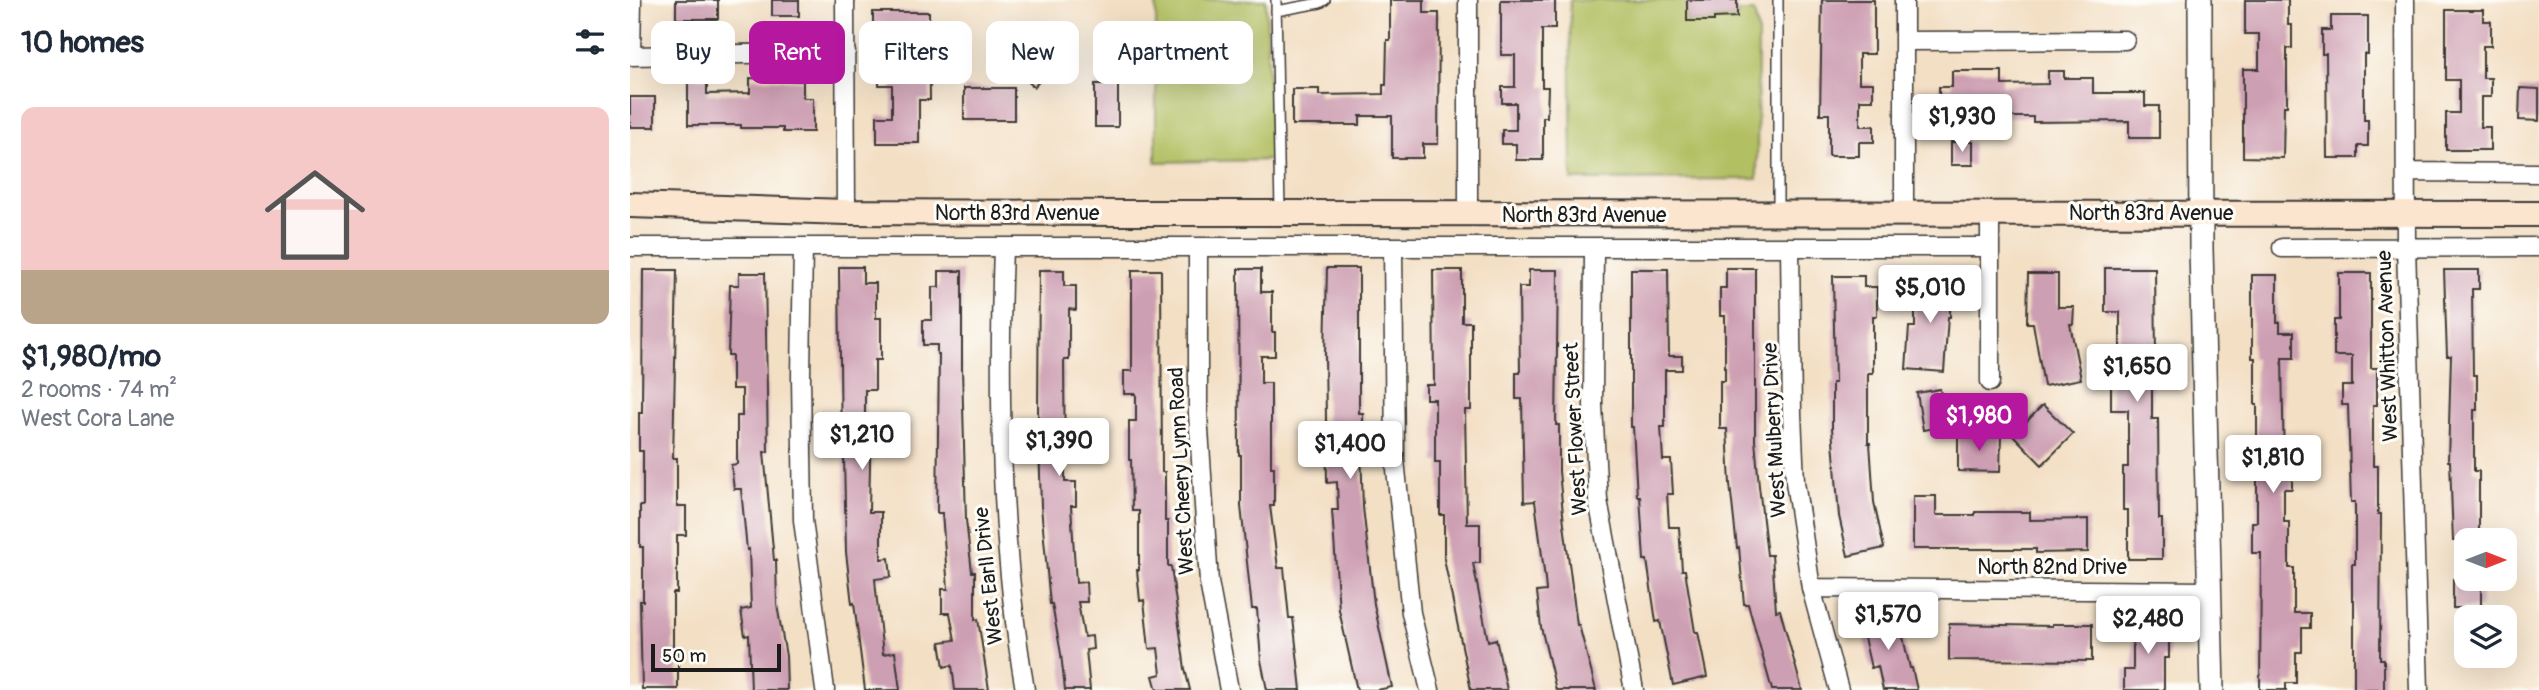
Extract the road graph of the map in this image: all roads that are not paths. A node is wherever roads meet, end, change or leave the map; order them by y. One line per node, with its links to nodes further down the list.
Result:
1 (632, 0): 14 (street)
2 (845, 0): 13 (street)
3 (1276, 0): 10 (lane)
4 (1325, 0): 10 (lane)
5 (1468, 0): 24 (street)
6 (1778, 0): 25 (lane)
7 (1904, 0): 12 (street)
8 (2200, 0): 19 (street)
9 (2405, 0): 15 (street, West Whitton Avenue)
10 (1276, 11): 20 (lane)
11 (2125, 40): 12 (street)
12 (1904, 41): 26 (street)
13 (846, 52): 14 (street); 18 (street)
14 (631, 56)
15 (2406, 172): 16 (street); 22 (street, West Whitton Avenue)
16 (2539, 173)
17 (630, 205): 18 (main road, North 83rd Avenue)
18 (846, 212): 20 (main road, North 83rd Avenue)
19 (2201, 213): 21 (main road, North 83rd Avenue); 22 (main road, North 83rd Avenue); 40 (street)
20 (1279, 214): 24 (main road, North 83rd Avenue)
21 (1990, 214): 26 (main road, North 83rd Avenue); 35 (street)
22 (2406, 214): 23 (main road, North 83rd Avenue); 27 (street, West Whitton Avenue)
23 (2539, 214)
24 (1468, 215): 25 (main road, North 83rd Avenue)
25 (1778, 215): 26 (main road, North 83rd Avenue)
26 (1904, 215)
27 (2406, 246): 36 (street); 37 (street); 48 (street, West Whitton Avenue)
28 (630, 247): 29 (street, North 83rd Avenue)
29 (803, 247): 30 (street, North 83rd Avenue); 41 (street)
30 (1003, 247): 31 (street, North 83rd Avenue); 42 (street, West Earll Drive)
31 (1198, 247): 32 (street, North 83rd Avenue); 43 (street, West Cheery Lynn Road)
32 (1393, 247): 33 (street, North 83rd Avenue); 44 (street)
33 (1594, 247): 34 (street, North 83rd Avenue); 45 (street, West Flower Street)
34 (1790, 247): 35 (street, North 83rd Avenue); 39 (street, West Mulberry Drive)
35 (1990, 247): 38 (street)
36 (2539, 247)
37 (2282, 248)
38 (1990, 382)
39 (1811, 588): 40 (street, North 82nd Drive); 46 (street, West Mulberry Drive)
40 (2209, 591): 47 (street)
41 (825, 690)
42 (1025, 690)
43 (1229, 690)
44 (1430, 690)
45 (1634, 690)
46 (1839, 690)
47 (2212, 690)
48 (2418, 690)

